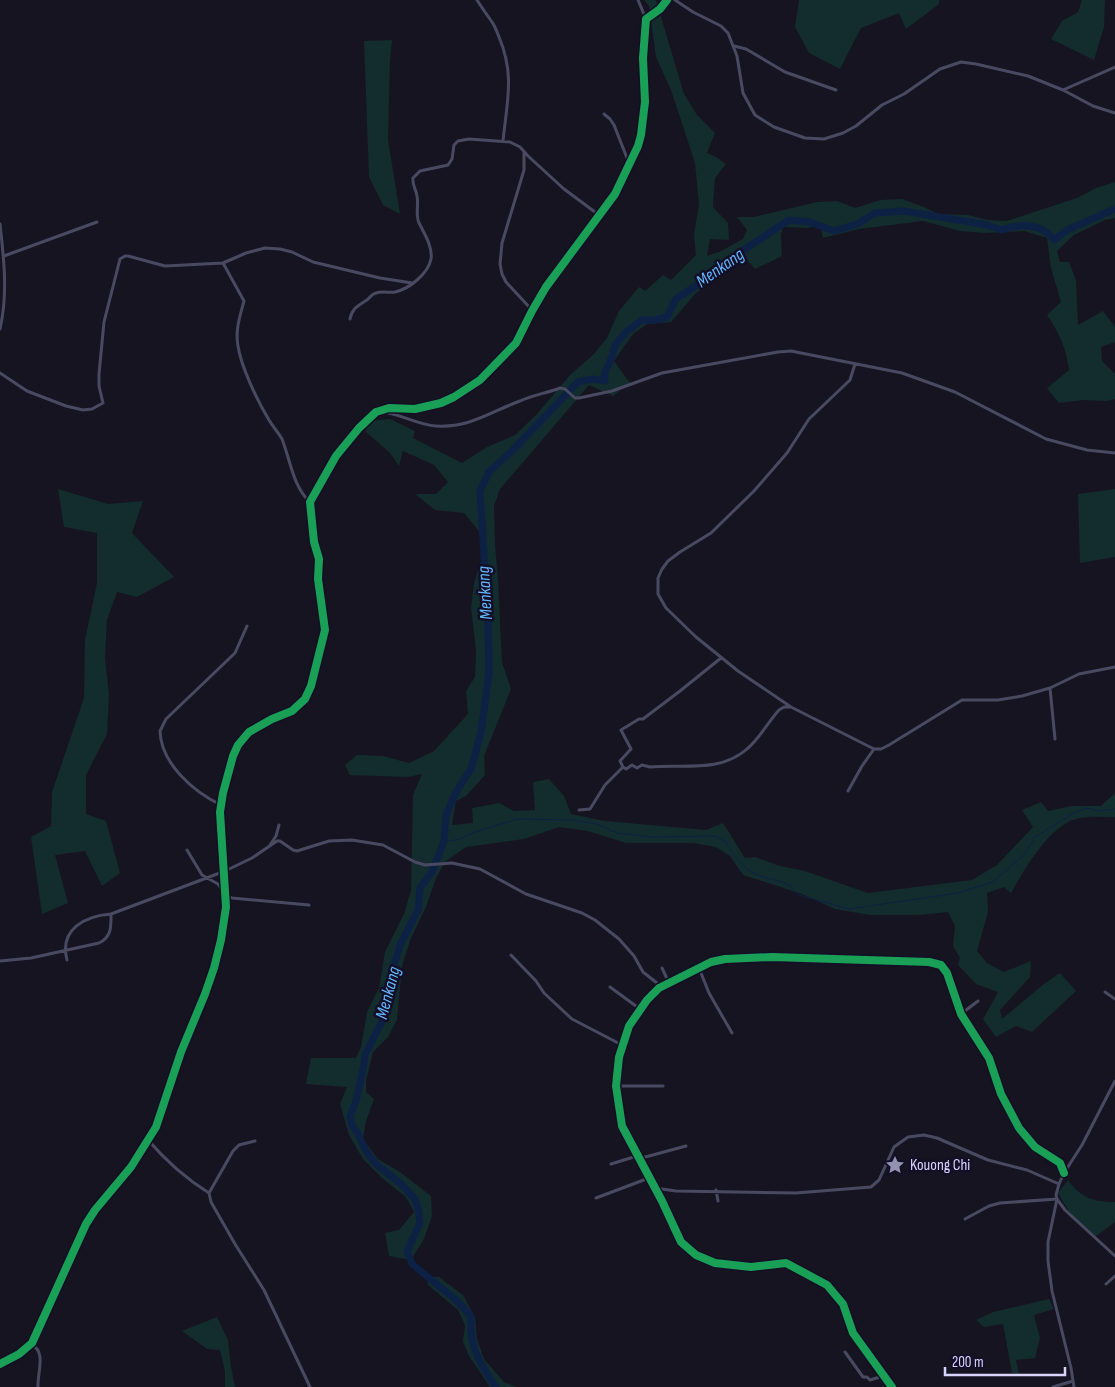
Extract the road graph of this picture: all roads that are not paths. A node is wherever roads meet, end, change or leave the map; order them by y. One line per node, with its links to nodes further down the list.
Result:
1 (477, 0): 12 (street)
2 (638, 0): 5 (street)
3 (666, 0): 5 (street)
4 (675, 0): 6 (street)
5 (646, 19): 14 (street)
6 (734, 46): 8 (street); 9 (street)
7 (1115, 67): 9 (street)
8 (836, 90)
9 (1062, 90): 10 (street)
10 (1115, 113)
11 (604, 114): 14 (street)
12 (503, 141): 13 (street); 20 (street)
13 (524, 152): 15 (street); 21 (street)
14 (630, 162): 15 (street)
15 (599, 215): 21 (street)
16 (97, 222): 18 (street)
17 (0, 224): 18 (street)
18 (4, 256): 23 (street)
19 (223, 263): 20 (street); 25 (street); 28 (street)
20 (412, 283): 22 (street)
21 (532, 311): 26 (street)
22 (350, 319)
23 (0, 329)
24 (855, 364): 26 (street); 27 (street); 30 (street)
25 (0, 373)
26 (376, 412): 28 (street)
27 (1115, 453)
28 (310, 502): 38 (street)
29 (247, 626): 38 (street)
30 (721, 658): 33 (street); 36 (street)
31 (1115, 667): 32 (street)
32 (1050, 688): 34 (street); 35 (street)
33 (791, 707): 35 (street); 36 (street)
34 (1056, 738)
35 (874, 749): 37 (street)
36 (623, 767): 39 (street)
37 (848, 792)
38 (221, 805): 43 (street)
39 (579, 810)
40 (279, 825): 41 (street)
41 (270, 845): 43 (street); 56 (street)
42 (187, 850): 44 (street)
43 (225, 871): 44 (street); 45 (street)
44 (204, 878): 45 (street); 47 (street)
45 (226, 895): 46 (street); 67 (street)
46 (309, 905)
47 (111, 914): 48 (street); 48 (street)
48 (64, 950): 50 (street); 51 (street)
49 (511, 955): 63 (street)
50 (0, 960)
51 (67, 960)
52 (662, 968): 54 (street)
53 (699, 968): 54 (street); 61 (street); 62 (street)
54 (669, 983): 56 (street)
55 (610, 987): 60 (street)
56 (663, 987): 60 (street)
57 (1104, 992): 58 (street)
58 (1115, 999)
59 (978, 1001): 61 (street)
60 (640, 1009): 63 (street)
61 (961, 1014): 72 (street)
62 (732, 1033)
63 (622, 1045): 65 (street)
64 (1115, 1081): 72 (street)
65 (616, 1086): 66 (street); 70 (street)
66 (663, 1086)
67 (148, 1140): 77 (street); 85 (street)
68 (255, 1141): 77 (street)
69 (686, 1146): 70 (street)
70 (638, 1157): 71 (street); 73 (street)
71 (611, 1164)
72 (1064, 1172): 74 (street)
73 (649, 1178): 75 (street); 78 (street)
74 (1059, 1184): 76 (street); 79 (street)
75 (655, 1188): 76 (street); 88 (street)
76 (716, 1190): 80 (street)
77 (209, 1193): 91 (street)
78 (596, 1198)
79 (1057, 1199): 81 (street); 82 (street); 89 (street)
80 (718, 1200)
81 (965, 1219)
82 (1115, 1256)
83 (1114, 1278): 84 (street)
84 (1106, 1284)
85 (31, 1346): 87 (street); 90 (street)
86 (845, 1352): 88 (street)
87 (0, 1364)
88 (883, 1376): 92 (street)
89 (1073, 1381): 93 (street); 94 (street)
90 (38, 1387)
91 (310, 1387)
92 (892, 1387)
93 (1053, 1387)
94 (1074, 1387)

